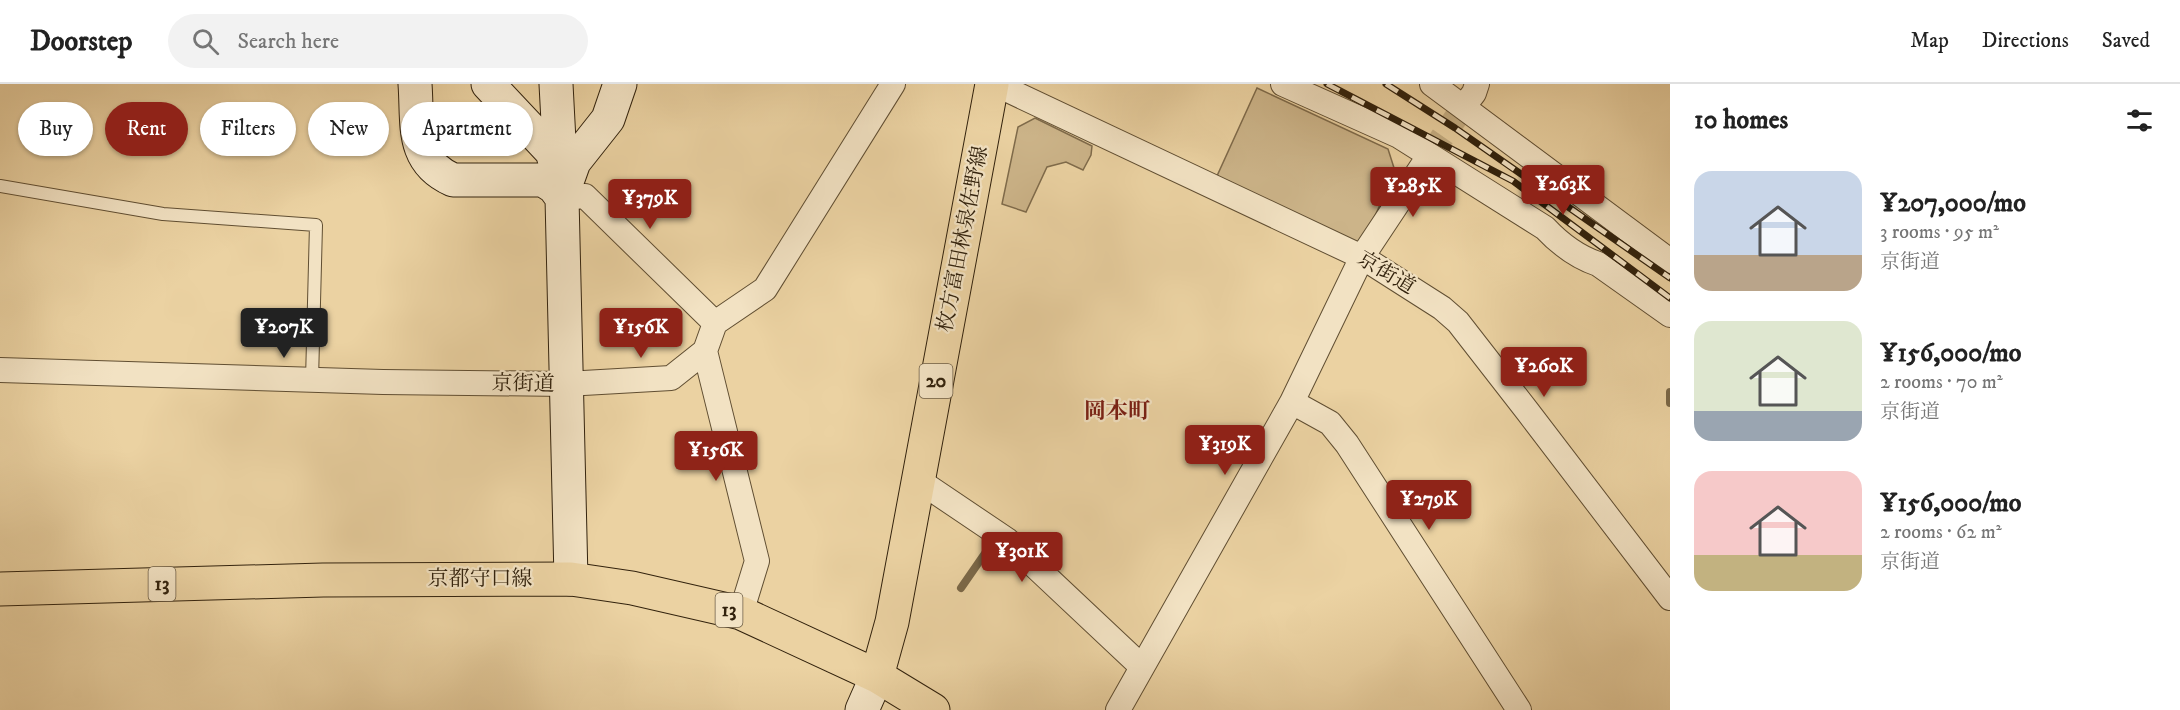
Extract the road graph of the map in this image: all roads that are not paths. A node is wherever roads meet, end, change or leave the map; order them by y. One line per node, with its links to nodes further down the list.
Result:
1 (415, 84): 13 (street)
2 (488, 84): 13 (street)
3 (556, 84): 13 (street)
4 (620, 84): 13 (street)
5 (893, 84): 17 (street)
6 (993, 84): 14 (street, 京街道); 23 (main road, 枚方富田林泉佐野線 / 20)
7 (1283, 84): 11 (street)
8 (1432, 84): 10 (street)
9 (1477, 84): 10 (street)
10 (1464, 106): 15 (street)
11 (1429, 156): 14 (street); 16 (street)
12 (0, 186): 20 (lane)
13 (562, 198): 17 (street); 21 (street)
14 (1362, 257): 22 (street); 26 (street, 京街道)
15 (1670, 261)
16 (1670, 315)
17 (715, 323): 18 (street)
18 (705, 351): 21 (street, 京街道); 27 (street)
19 (0, 370): 20 (street, 京街道)
20 (312, 380): 21 (street, 京街道)
21 (566, 384): 24 (street)
22 (1292, 402): 28 (street); 33 (street)
23 (918, 480): 28 (street); 29 (main road, 枚方富田林泉佐野線 / 20)
24 (571, 579): 25 (main road, 京都守口線 / 13); 27 (main road, 京都守口線 / 13)
25 (0, 589)
26 (1670, 598)
27 (741, 613): 29 (main road, 京都守口線 / 13)
28 (1141, 666): 32 (street)
29 (877, 676): 30 (street); 31 (main road, 京都守口線 / 13)
30 (862, 710)
31 (933, 710)
32 (1118, 710)
33 (1518, 710)

